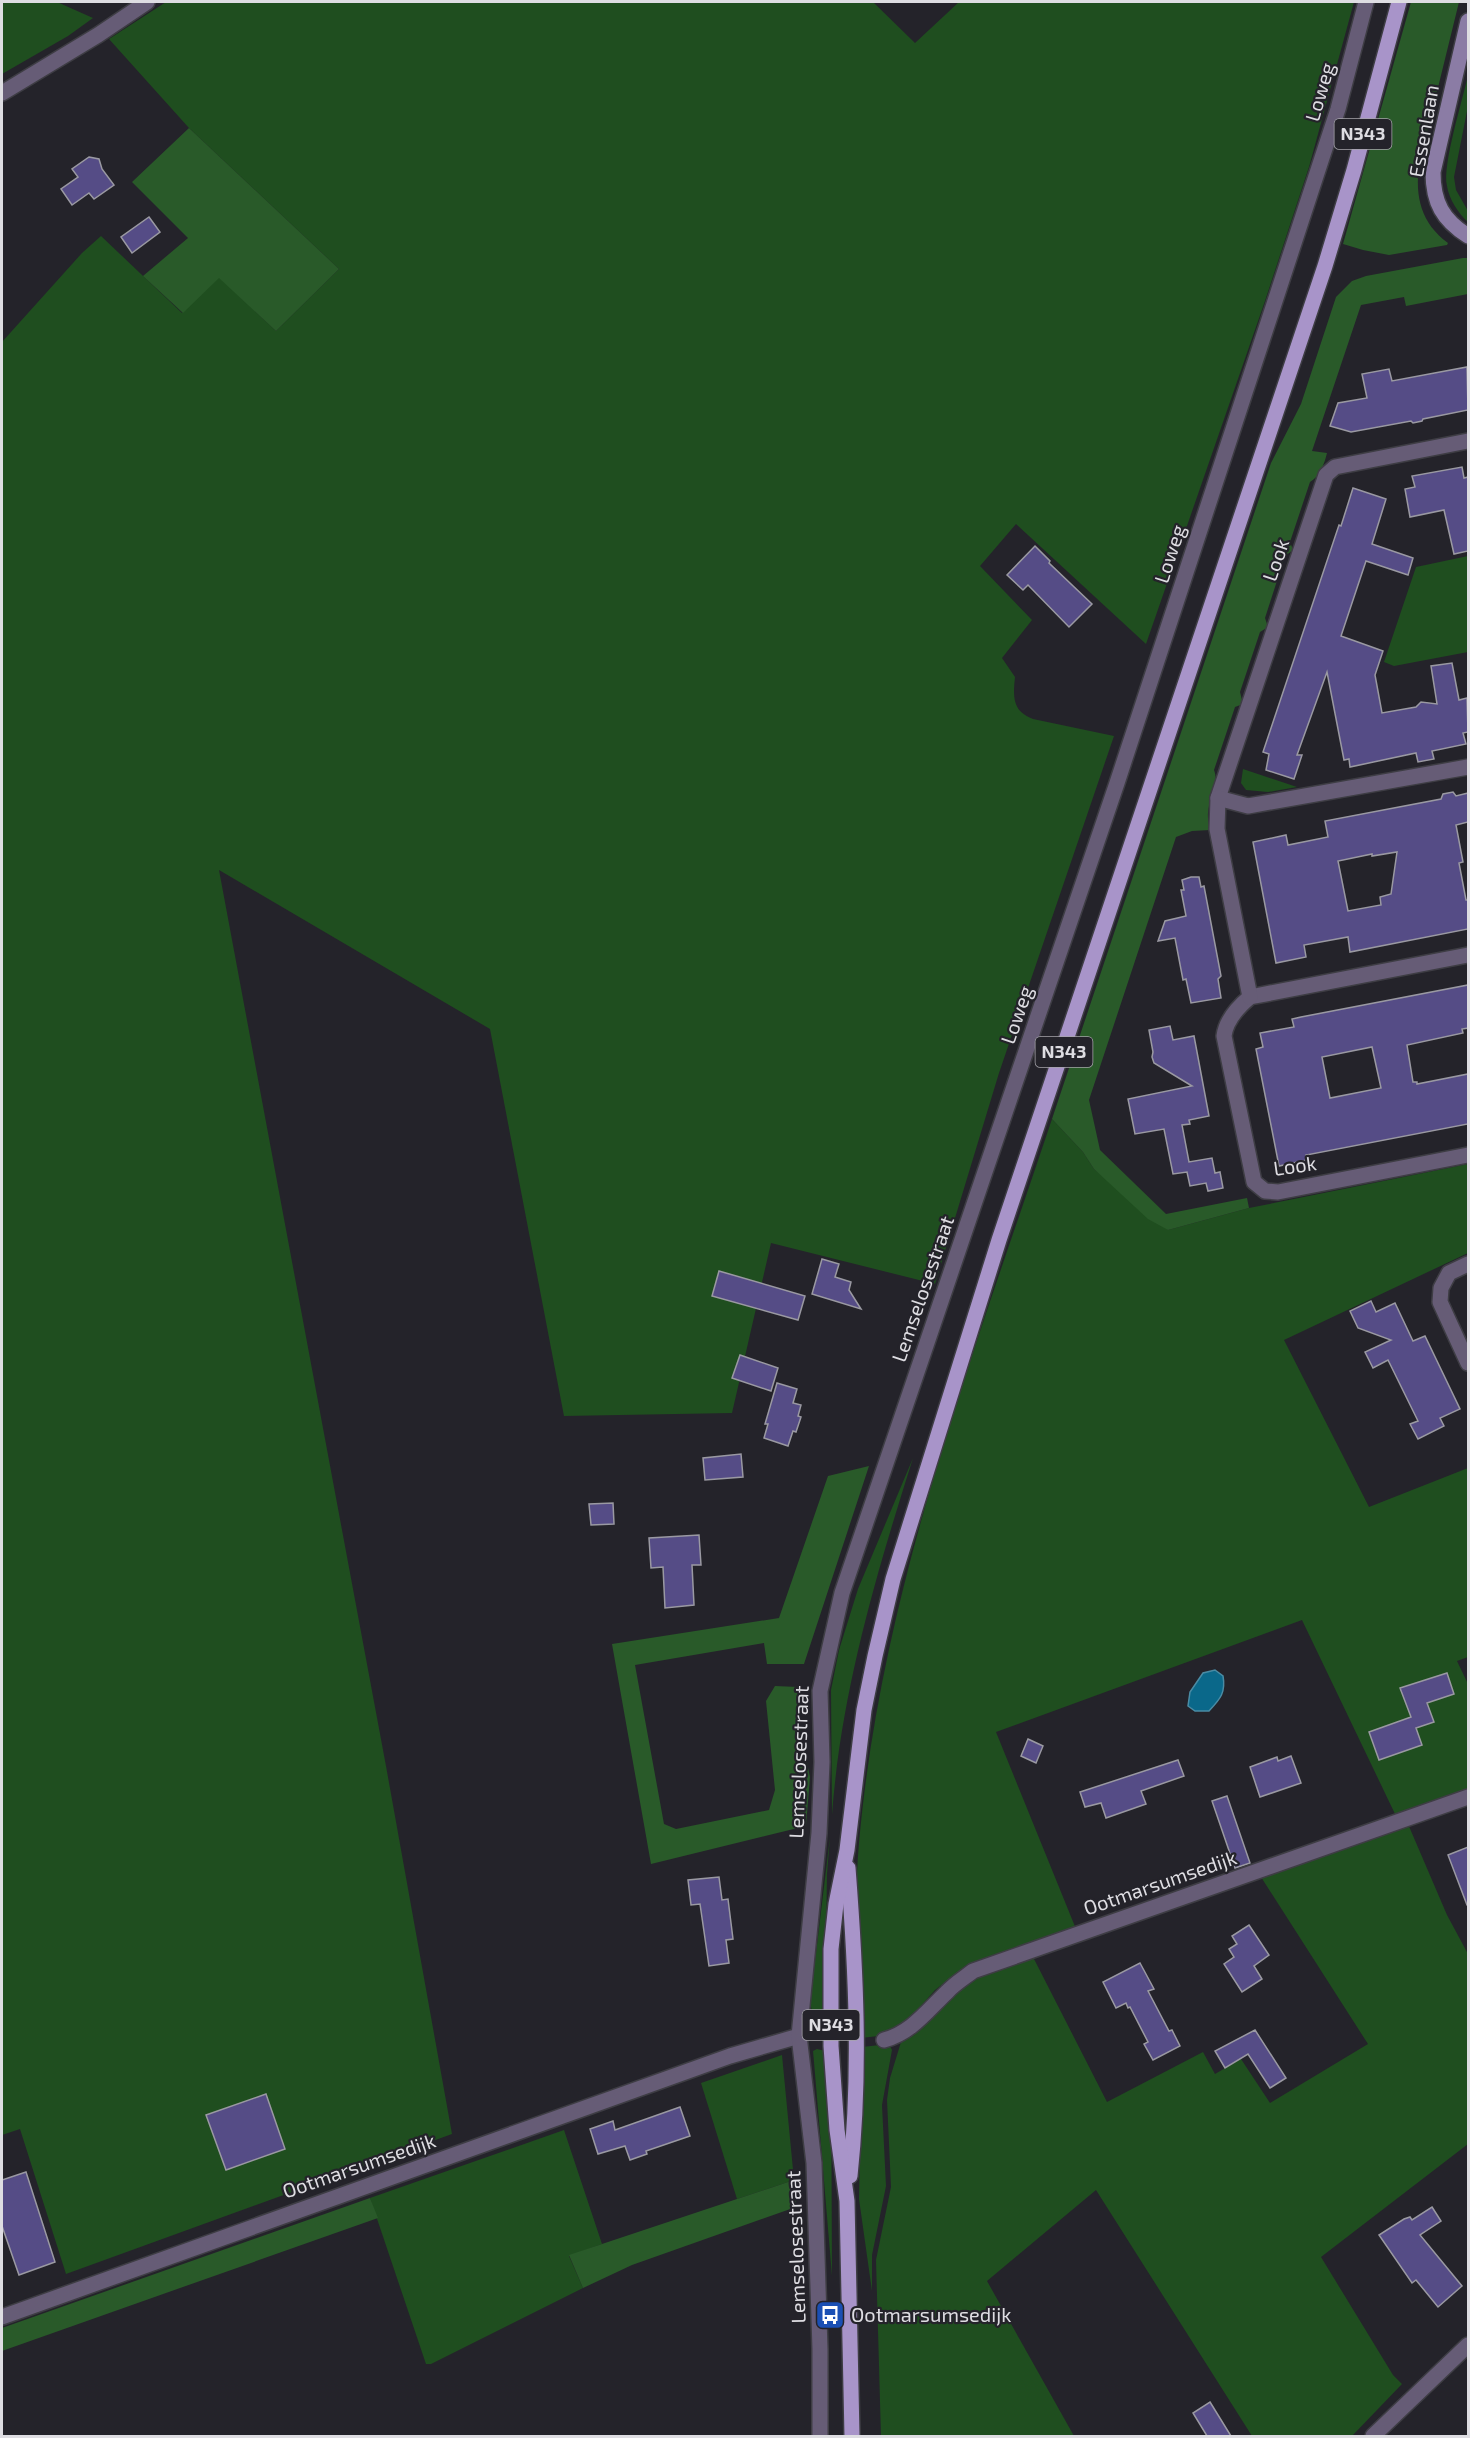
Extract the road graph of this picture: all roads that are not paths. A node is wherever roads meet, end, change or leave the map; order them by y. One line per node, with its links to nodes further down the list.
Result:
1 (147, 2): 5 (street)
2 (1366, 2): 12 (street, Loweg)
3 (1399, 2): 17 (main road, N343)
4 (1468, 21): 6 (street, Essenlaan)
5 (2, 93)
6 (1468, 236)
7 (1468, 441): 9 (street, Look)
8 (1468, 767): 9 (street)
9 (1218, 798): 11 (street, Look)
10 (1468, 955): 11 (street)
11 (1250, 997): 13 (street, Look)
12 (1005, 1116): 18 (street, Lemselosestraat)
13 (1468, 1155)
14 (1468, 1264): 15 (street)
15 (1468, 1363)
16 (1468, 1797): 19 (street, Ootmarsumsedijk)
17 (847, 1850): 20 (main road, N343); 20 (main road, N343)
18 (799, 2036): 21 (street, Ootmarsumsedijk); 23 (street, Lemselosestraat)
19 (884, 2040)
20 (847, 2201): 24 (main road, N343)
21 (2, 2317)
22 (1468, 2345): 25 (street)
23 (820, 2436)
24 (852, 2436)
25 (1373, 2436)

